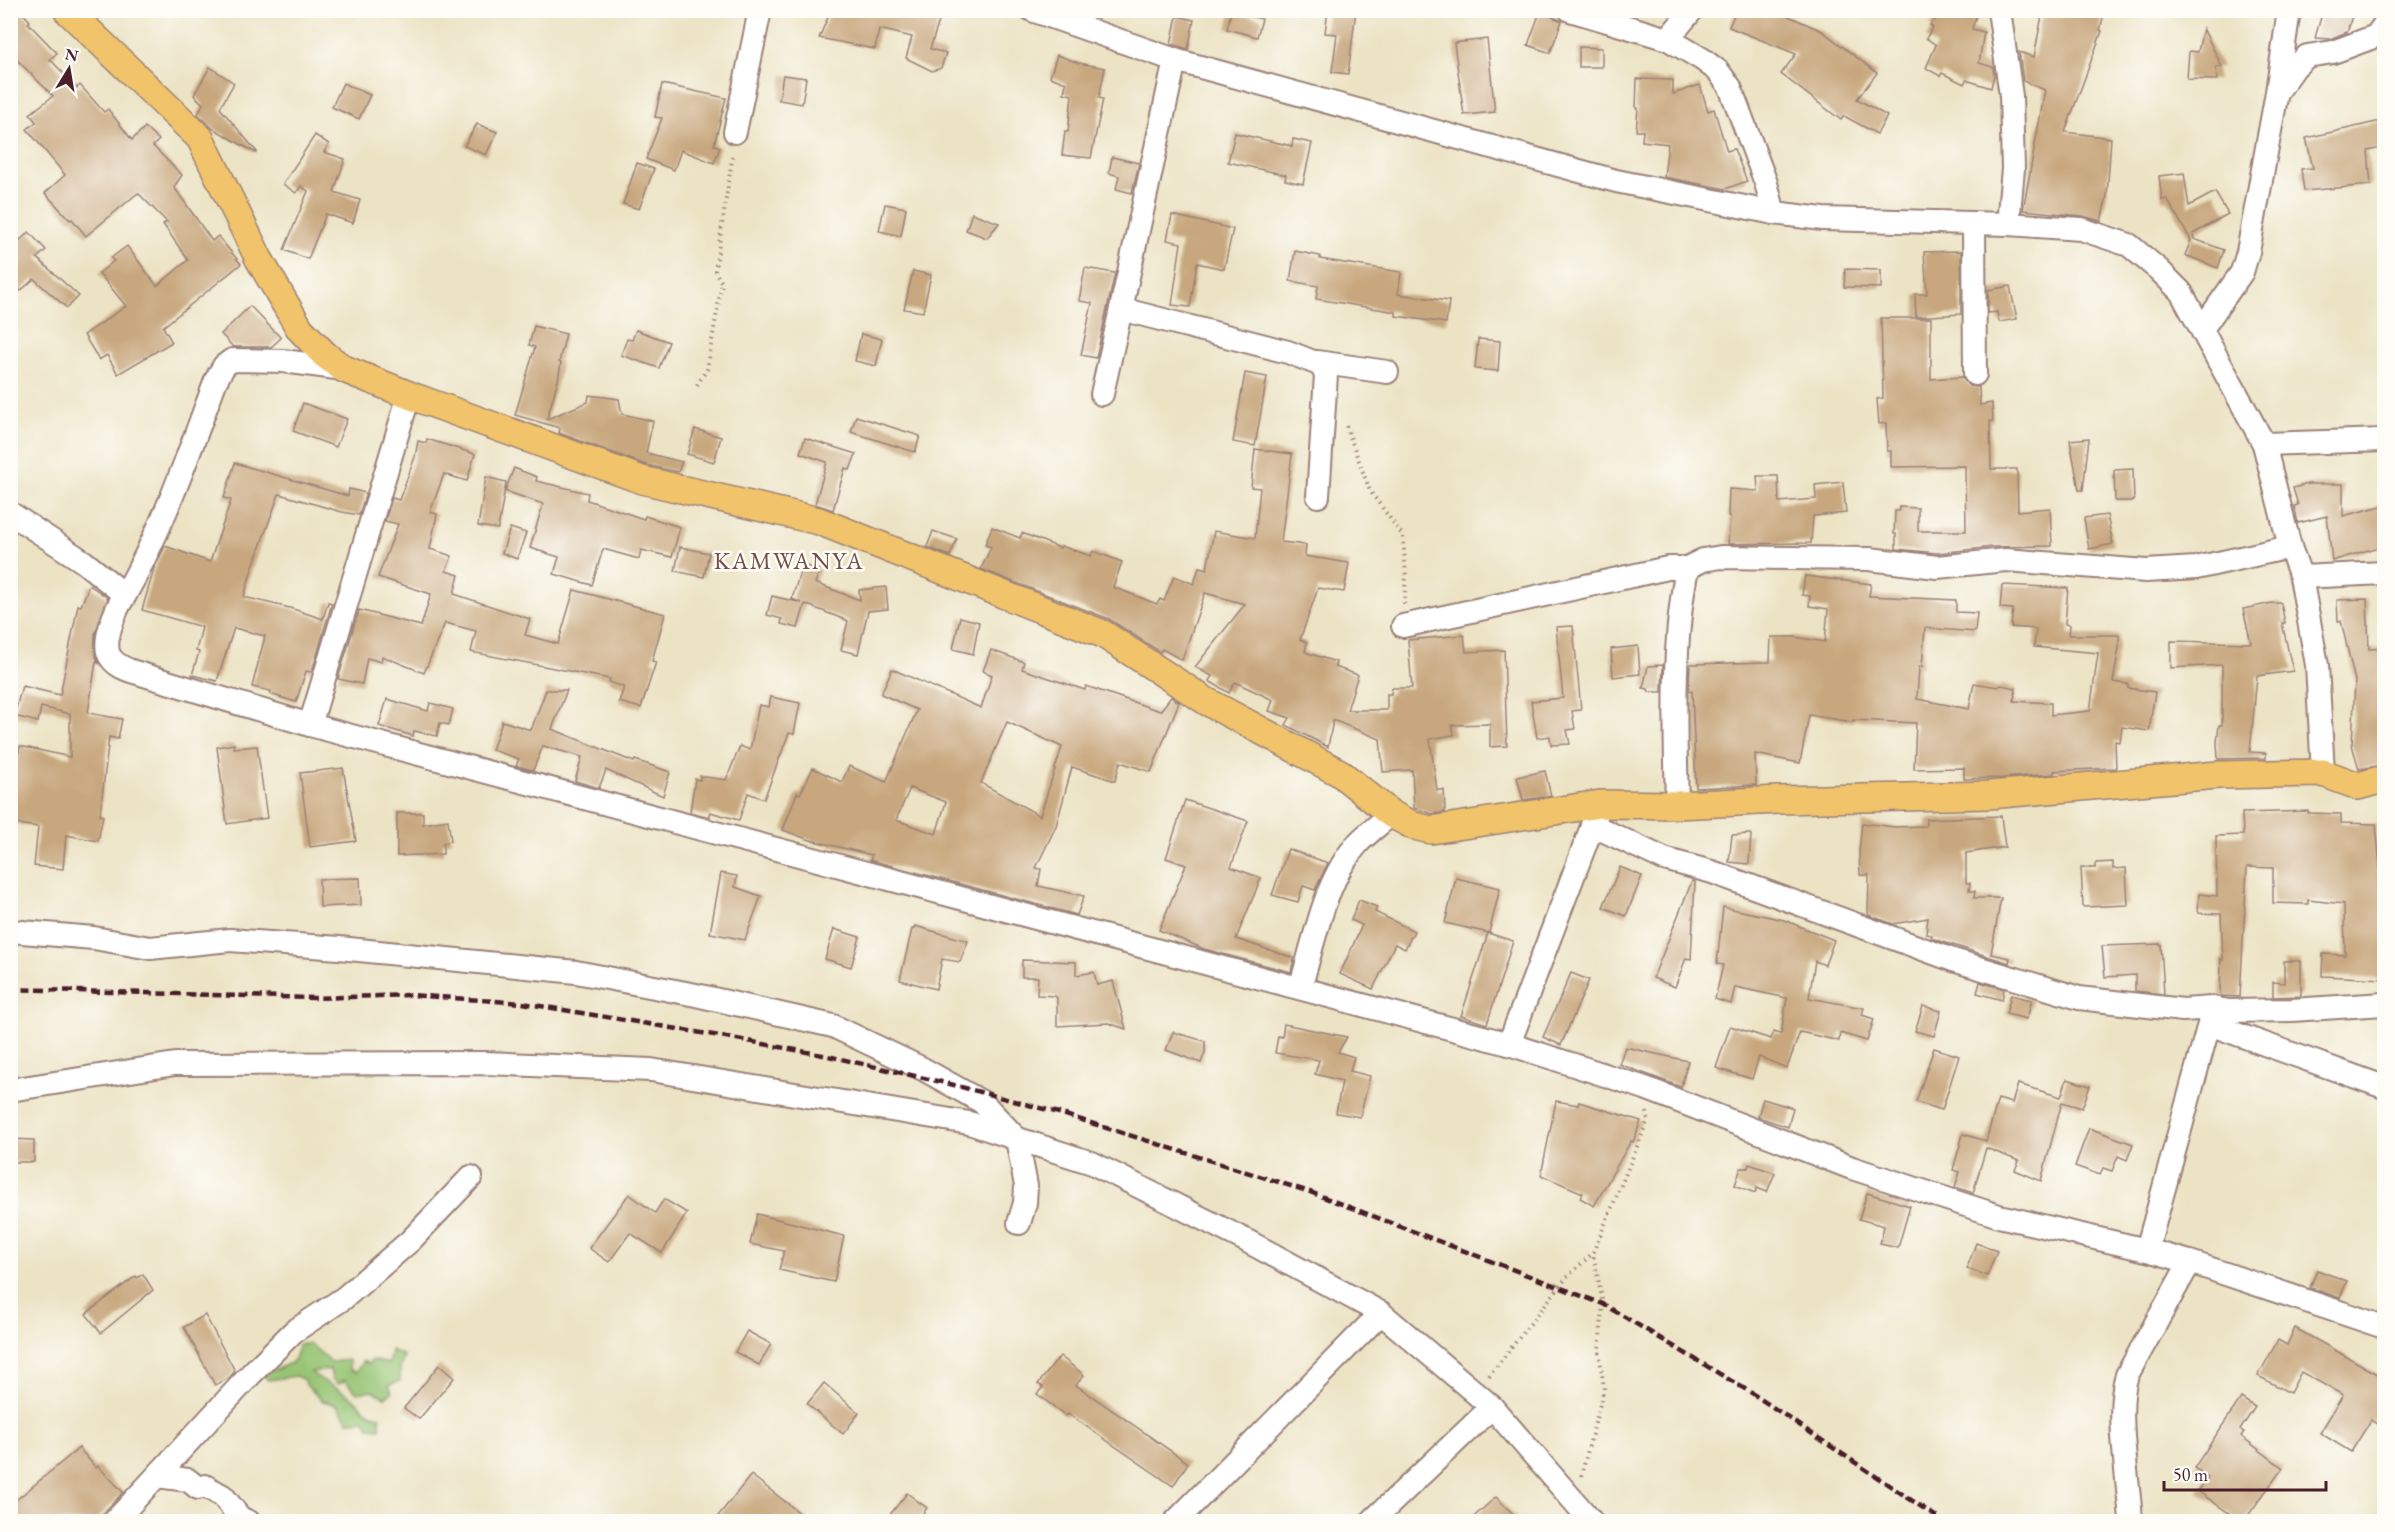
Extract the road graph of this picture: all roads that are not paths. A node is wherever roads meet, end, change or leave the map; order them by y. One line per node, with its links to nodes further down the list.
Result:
1 (67, 10): 19 (main road)
2 (760, 10): 12 (street)
3 (1032, 10): 10 (street)
4 (1570, 10): 9 (street)
5 (1692, 10): 9 (street)
6 (1999, 10): 15 (street)
7 (2289, 10): 11 (street)
8 (2385, 25): 11 (street)
9 (1668, 39): 13 (street)
10 (1175, 60): 13 (street); 16 (street)
11 (2277, 92): 17 (street)
12 (735, 132)
13 (1774, 213): 14 (street)
14 (1974, 223): 15 (street); 21 (street)
15 (2008, 224): 17 (street)
16 (1120, 309): 18 (street); 22 (street)
17 (2202, 329): 25 (street)
18 (1317, 362): 20 (street); 26 (street)
19 (344, 369): 23 (main road); 32 (street)
20 (1387, 372)
21 (1975, 374)
22 (1102, 394)
23 (409, 395): 34 (street); 38 (main road)
24 (2385, 440): 25 (street)
25 (2264, 444): 28 (street)
26 (1318, 496)
27 (10, 513): 32 (street)
28 (2290, 547): 29 (street); 31 (street)
29 (1687, 568): 33 (street); 37 (street)
30 (2385, 573): 31 (street)
31 (2301, 577): 35 (street)
32 (125, 596): 34 (street)
33 (1403, 626)
34 (310, 725): 41 (street)
35 (2323, 773): 36 (main road); 37 (main road)
36 (2385, 781)
37 (1677, 805): 39 (main road)
38 (1391, 814): 39 (main road); 41 (street)
39 (1596, 815): 43 (street); 44 (street)
40 (10, 931): 47 (street)
41 (1300, 988): 44 (street)
42 (2385, 1004): 43 (street)
43 (2210, 1016): 45 (street); 50 (street)
44 (1509, 1044): 50 (street)
45 (2385, 1087)
46 (10, 1090): 47 (street)
47 (1017, 1139): 49 (street); 52 (street)
48 (471, 1177): 55 (street)
49 (1019, 1223)
50 (2147, 1250): 51 (street)
51 (2190, 1262): 53 (street); 61 (street)
52 (1381, 1313): 54 (street); 58 (street)
53 (2385, 1327)
54 (1484, 1400): 59 (street); 60 (street)
55 (157, 1476): 56 (street); 57 (street)
56 (114, 1521)
57 (249, 1521)
58 (1175, 1521)
59 (1371, 1521)
60 (1592, 1521)
61 (2132, 1521)

